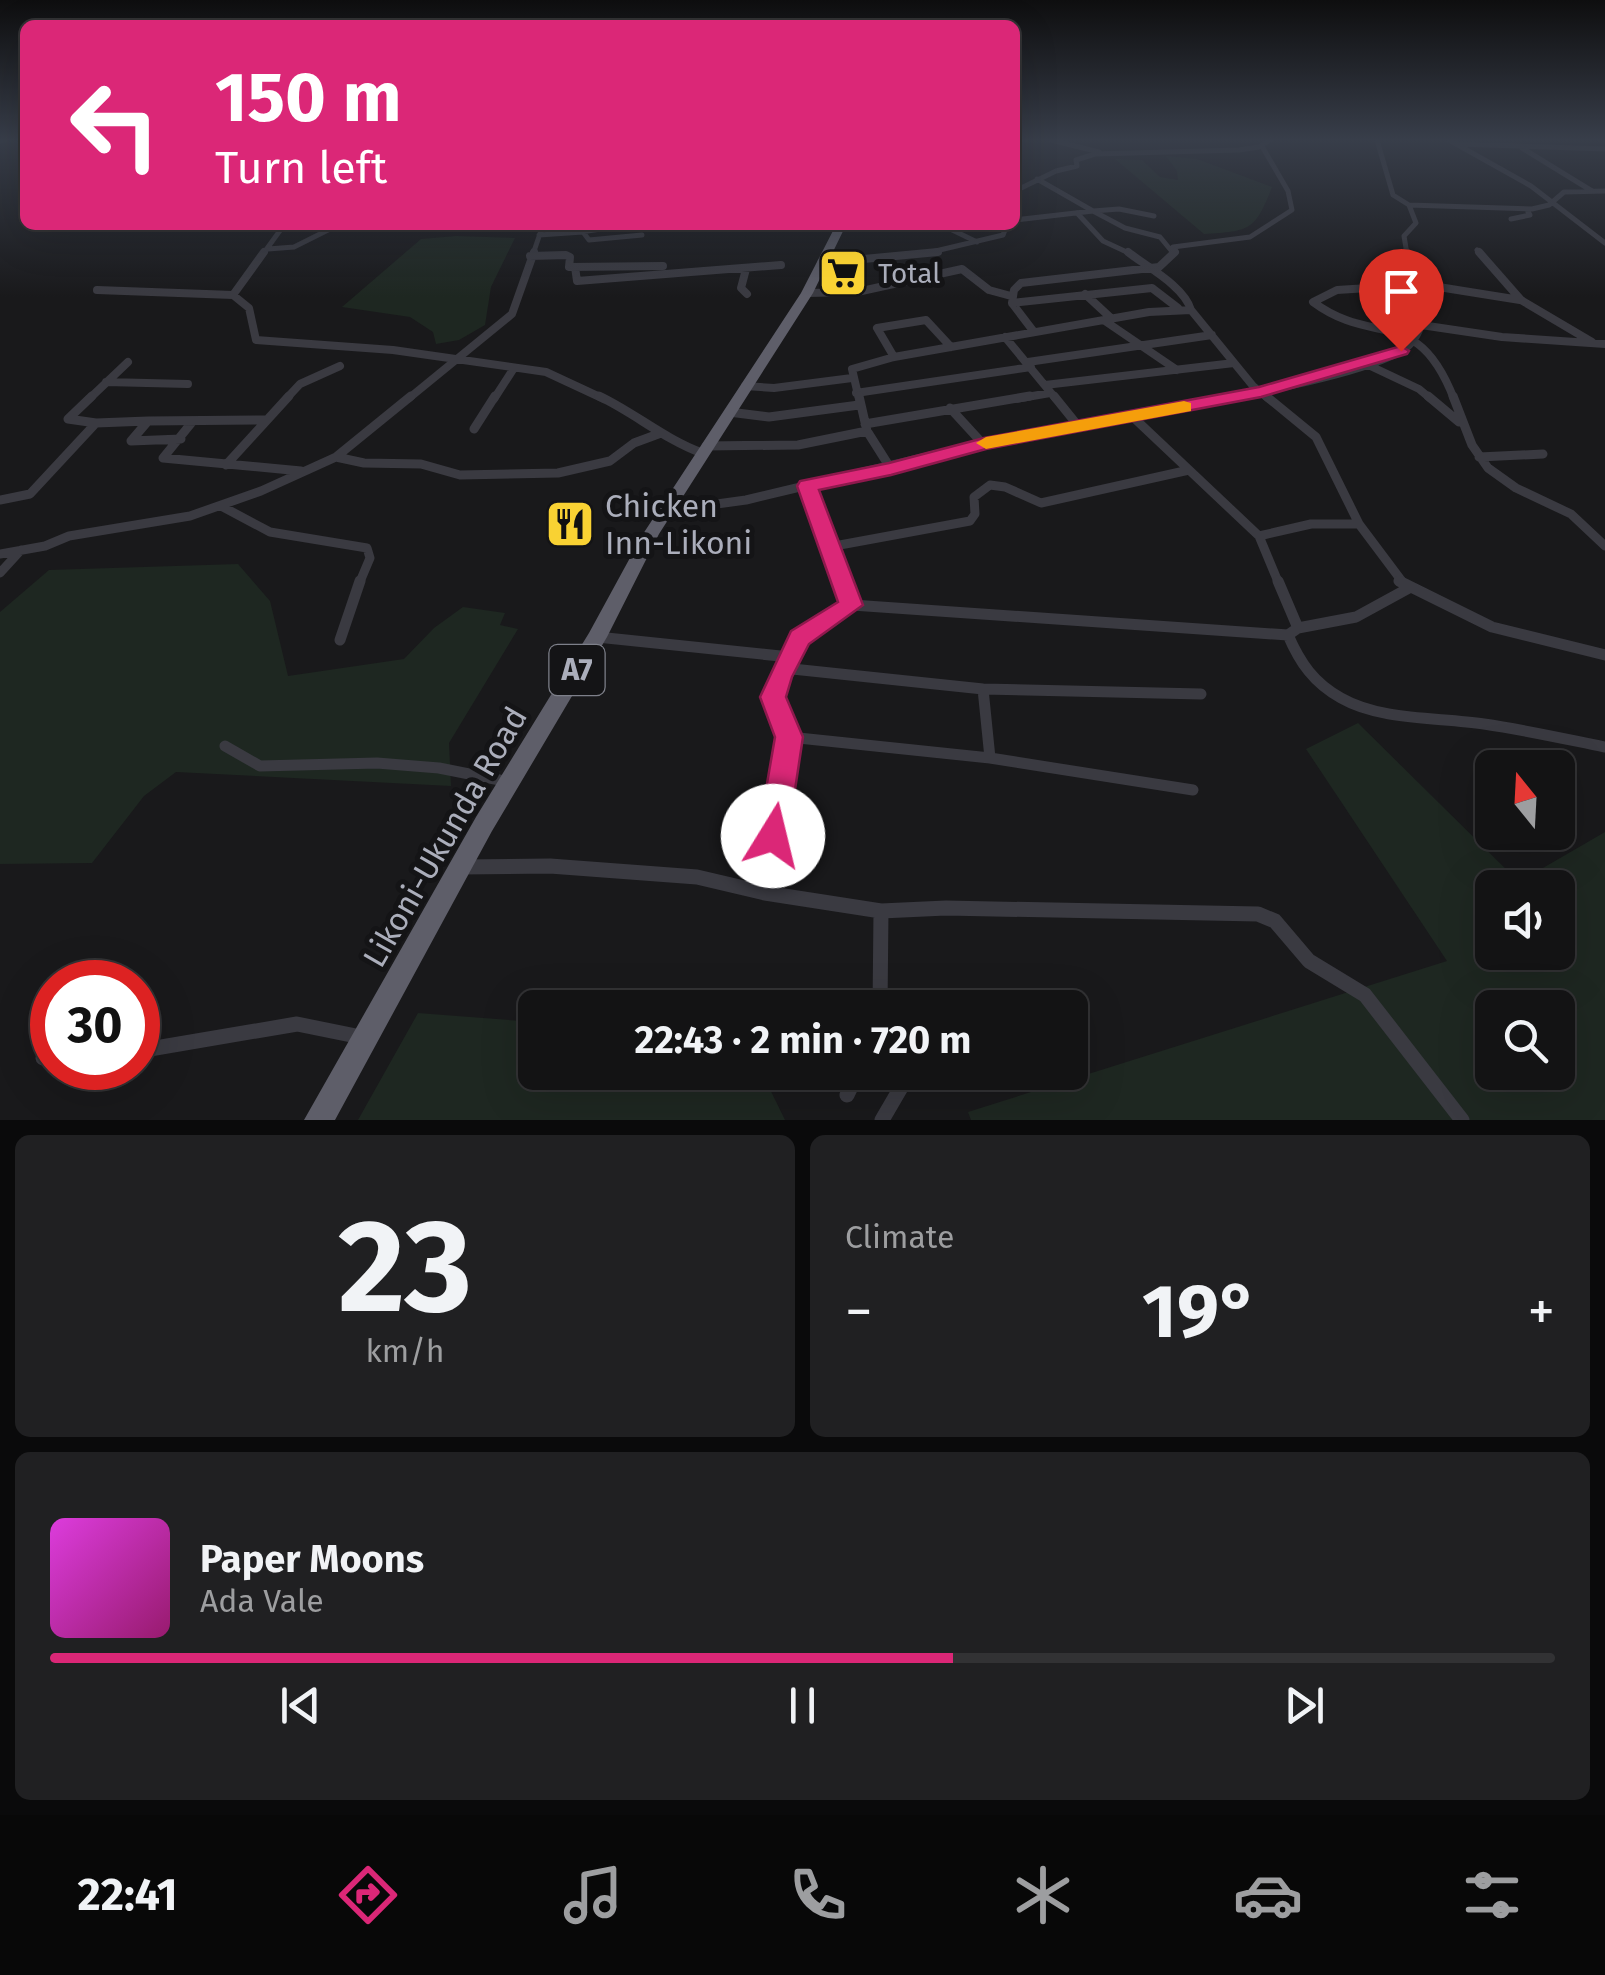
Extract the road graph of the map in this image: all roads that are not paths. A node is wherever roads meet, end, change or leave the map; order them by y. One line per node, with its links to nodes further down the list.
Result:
1 (1060, 192): 9 (street)
2 (1287, 192): 28 (street)
3 (1392, 192): 7 (street)
4 (1536, 192): 6 (street)
5 (1584, 192): 6 (street)
6 (1552, 202): 8 (street); 27 (street)
7 (1409, 205): 8 (street); 38 (street)
8 (1522, 209): 13 (street)
9 (1092, 211): 10 (street); 11 (street); 14 (street)
10 (1077, 213): 12 (street); 15 (street)
11 (1154, 216)
12 (1020, 219)
13 (1511, 219)
14 (1111, 222): 15 (street); 28 (street)
15 (1086, 224): 36 (street)
16 (281, 230): 29 (street)
17 (328, 230): 29 (street)
18 (540, 230): 24 (street)
19 (595, 230): 23 (street)
20 (838, 230): 32 (highway, Likoni-Ukunda Road / A7)
21 (952, 230): 26 (street)
22 (1005, 230): 26 (street)
23 (582, 232): 24 (street); 25 (street)
24 (539, 235): 31 (street)
25 (642, 236)
26 (978, 243): 32 (street)
27 (1605, 244)
28 (1173, 247): 36 (street)
29 (268, 249): 43 (street)
30 (1478, 250): 45 (street)
31 (530, 256): 35 (street); 59 (street)
32 (822, 263): 40 (highway, Likoni-Ukunda Road / A7)
33 (780, 265): 37 (street)
34 (663, 266): 35 (street)
35 (575, 267): 37 (street)
36 (1148, 268): 44 (street); 47 (street)
37 (746, 270): 41 (street)
38 (1400, 284): 45 (street); 49 (street); 53 (street)
39 (97, 290): 43 (street)
40 (807, 292): 44 (street); 70 (highway, Likoni-Ukunda Road / A7)
41 (747, 294)
42 (1086, 294): 44 (street); 46 (street); 48 (street)
43 (232, 295): 59 (street)
44 (1012, 299): 50 (street)
45 (1521, 300): 54 (street)
46 (1178, 308): 47 (street); 48 (street)
47 (1191, 310): 51 (street)
48 (1108, 320): 50 (street); 56 (street)
49 (1421, 324): 53 (street); 54 (street)
50 (1034, 332): 52 (street)
51 (1212, 335): 56 (street); 61 (street)
52 (1005, 338): 57 (street); 63 (street)
53 (1416, 340): 62 (street); 82 (street)
54 (1593, 343): 55 (street)
55 (1605, 344)
56 (1147, 346): 63 (street); 66 (street)
57 (950, 347): 58 (street); 58 (street)
58 (894, 356): 67 (street)
59 (458, 359): 65 (street); 91 (street)
60 (128, 362): 68 (street)
61 (1234, 363): 66 (street); 72 (street)
62 (1363, 363): 72 (street); 82 (street)
63 (1029, 365): 71 (street); 73 (street)
64 (340, 366): 78 (street)
65 (514, 368): 85 (street); 86 (street)
66 (1177, 370): 71 (street)
67 (852, 378): 70 (street); 73 (street)
68 (105, 382): 69 (street); 81 (street)
69 (188, 384)
70 (746, 386): 76 (highway, Likoni-Ukunda Road / A7)
71 (1048, 389): 75 (street); 83 (street)
72 (1261, 392): 77 (street); 101 (street)
73 (856, 393): 74 (street)
74 (859, 404): 76 (street); 84 (street)
75 (950, 408): 84 (street); 88 (street)
76 (729, 412): 89 (highway, Likoni-Ukunda Road / A7)
77 (1133, 417): 83 (street); 95 (street)
78 (267, 420): 80 (street); 93 (street)
79 (148, 421): 80 (street); 81 (street); 87 (street)
80 (193, 421): 87 (street)
81 (96, 423): 98 (street)
82 (1460, 423): 92 (street)
83 (1080, 427): 88 (street)
84 (866, 428): 89 (street); 94 (street)
85 (474, 429)
86 (661, 433): 89 (street); 91 (street)
87 (181, 439): 93 (street)
88 (984, 444): 94 (street)
89 (704, 449): 100 (highway, Likoni-Ukunda Road / A7)
90 (1542, 454): 92 (street)
91 (336, 457): 96 (street)
92 (1479, 457): 103 (street)
93 (226, 465): 96 (street)
94 (891, 469): 97 (street)
95 (1189, 470): 102 (street); 104 (street)
96 (302, 471): 99 (street)
97 (807, 486): 100 (street); 104 (street)
98 (0, 500)
99 (222, 506): 105 (street); 112 (street)
100 (666, 511): 111 (highway, Likoni-Ukunda Road / A7)
101 (1359, 524): 102 (street); 108 (street)
102 (1259, 536): 110 (street)
103 (1605, 546)
104 (829, 547): 109 (street)
105 (22, 550): 106 (street); 107 (street)
106 (0, 554)
107 (0, 574)
108 (1409, 588): 110 (street); 113 (street)
109 (852, 605): 110 (street); 114 (street)
110 (1293, 632): 119 (street)
111 (597, 637): 114 (street); 121 (highway, Likoni-Ukunda Road / A7)
112 (340, 640)
113 (1605, 656)
114 (787, 663): 115 (street); 117 (street)
115 (983, 690): 116 (street); 120 (street)
116 (1200, 694)
117 (789, 737): 120 (street); 124 (street)
118 (224, 746): 121 (street)
119 (1605, 747)
120 (990, 758): 122 (street)
121 (511, 782): 123 (highway, Likoni-Ukunda Road / A7)
122 (1193, 790)
123 (460, 866): 124 (street); 127 (highway, Likoni-Ukunda Road / A7)
124 (765, 893): 125 (street)
125 (881, 911): 126 (street); 134 (street)
126 (880, 990)
127 (367, 1038): 128 (street); 132 (highway, Likoni-Ukunda Road / A7)
128 (160, 1047)
129 (850, 1090): 131 (street)
130 (900, 1090): 133 (street)
131 (848, 1095)
132 (320, 1120)
133 (882, 1120)
134 (1462, 1120)

